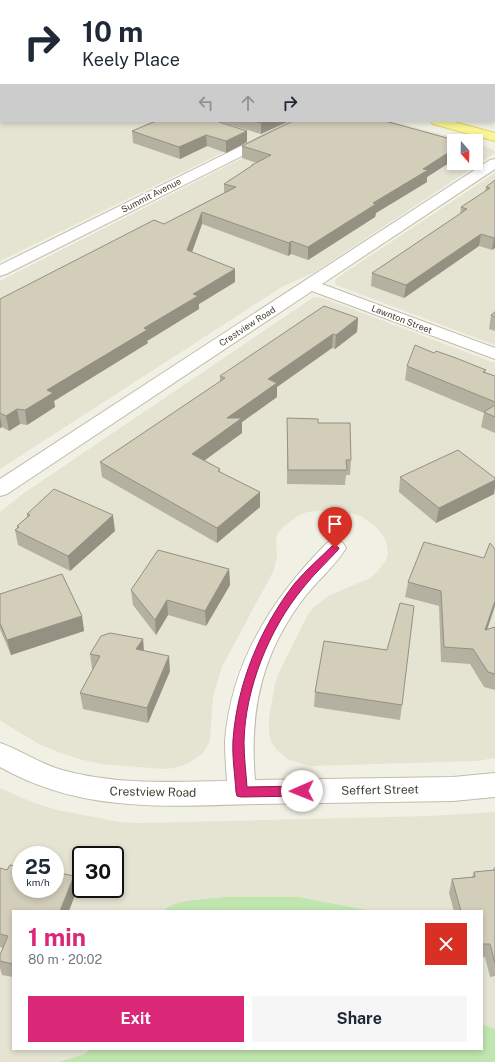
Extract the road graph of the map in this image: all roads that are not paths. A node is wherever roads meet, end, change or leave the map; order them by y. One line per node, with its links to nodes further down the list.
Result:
1 (300, 122): 5 (street, Summit Avenue)
2 (441, 122): 4 (main road)
3 (243, 135): 5 (street)
4 (495, 137)
5 (262, 140): 7 (street, Summit Avenue)
6 (495, 163): 8 (street, Crestview Road)
7 (0, 271)
8 (310, 285): 9 (street, Lawnton Street); 10 (street, Crestview Road)
9 (495, 354)
10 (0, 489)
11 (335, 548): 14 (street)
12 (0, 754): 14 (street, Crestview Road)
13 (495, 785): 14 (street, Seffert Street)
14 (241, 792)

